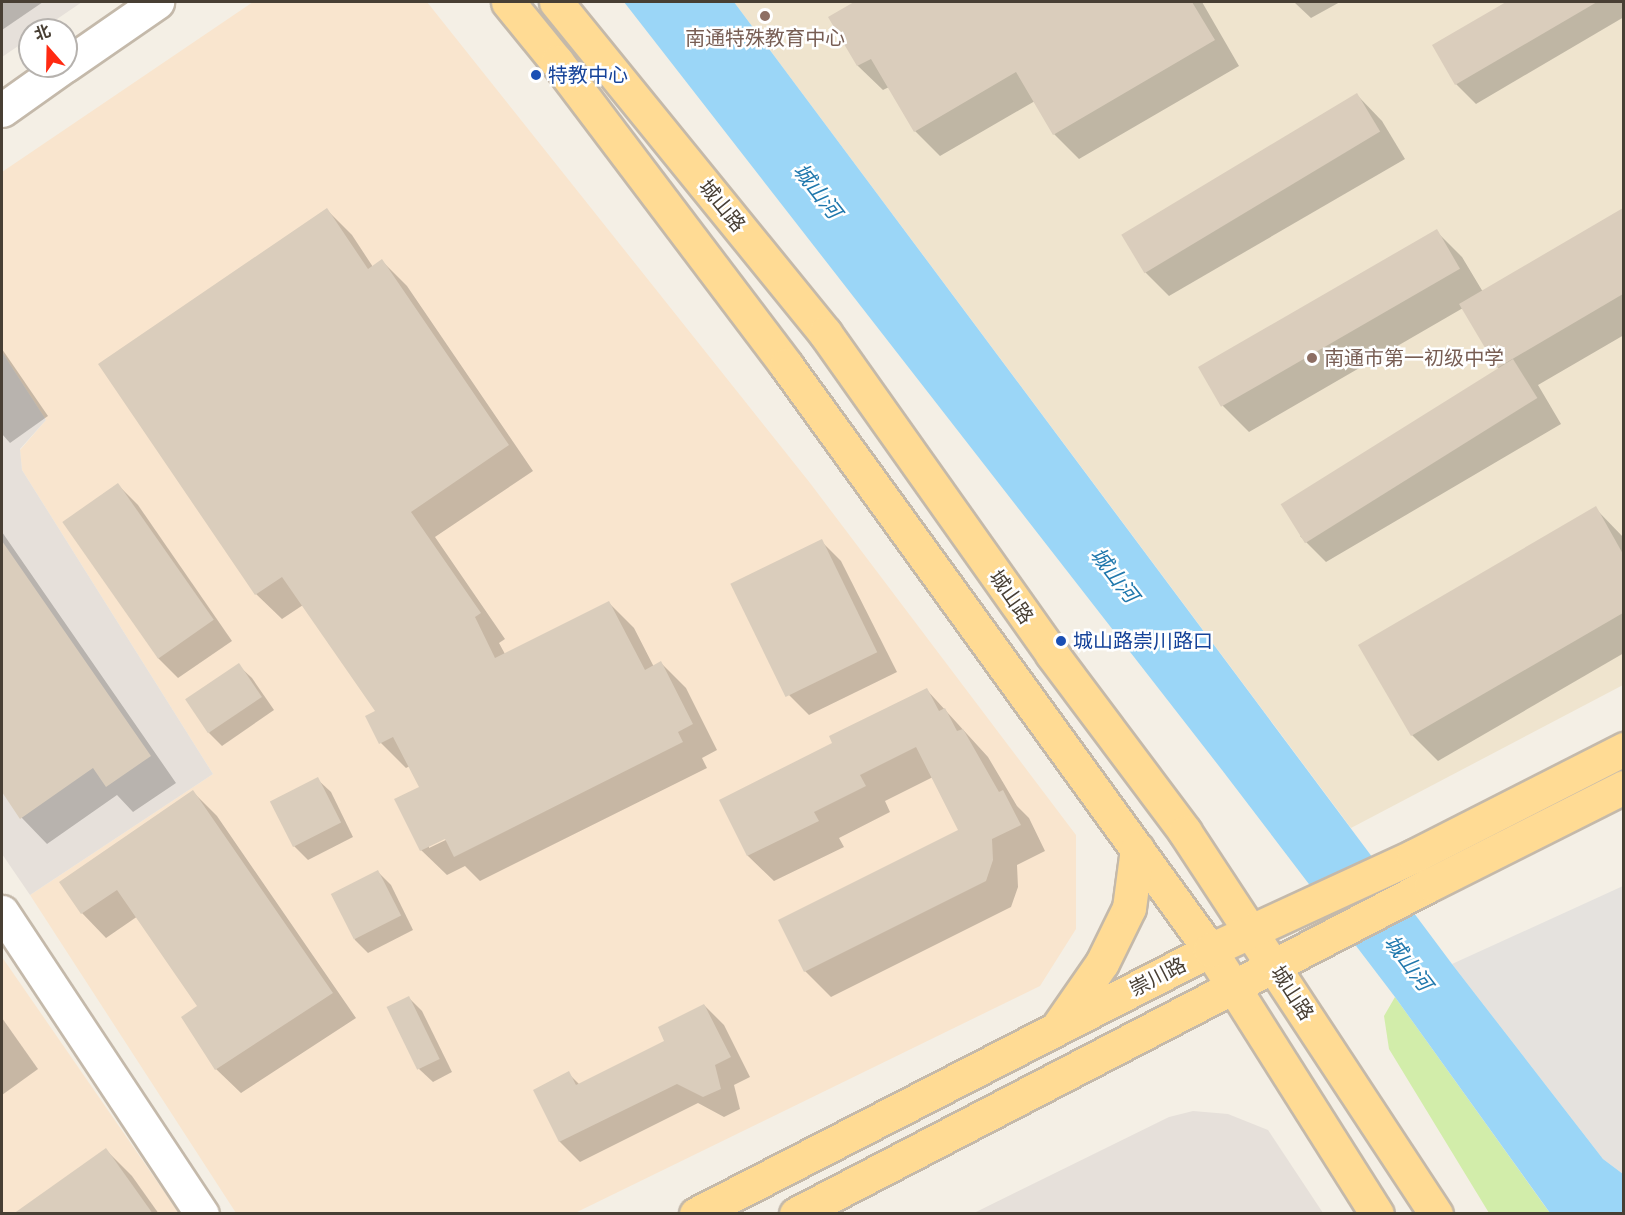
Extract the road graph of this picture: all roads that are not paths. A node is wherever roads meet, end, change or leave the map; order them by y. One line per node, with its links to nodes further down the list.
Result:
1 (157, 2): 4 (street)
2 (508, 2): 9 (main road)
3 (556, 2): 11 (main road, 城山路)
4 (78, 56)
5 (47, 78): 6 (street)
6 (2, 110)
7 (1623, 749): 11 (main road, 崇川路)
8 (1623, 787): 13 (main road)
9 (1137, 849): 12 (main road); 15 (main road)
10 (2, 912): 16 (street)
11 (1251, 932): 12 (main road, 崇川路); 13 (main road, 城山路)
12 (1210, 950): 14 (main road); 15 (main road, 崇川路)
13 (1274, 965): 14 (main road); 20 (main road, 城山路)
14 (1234, 987): 18 (main road); 19 (main road)
15 (1056, 1029): 17 (main road, 崇川路)
16 (202, 1214)
17 (696, 1214)
18 (796, 1214)
19 (1377, 1214)
20 (1436, 1214)

